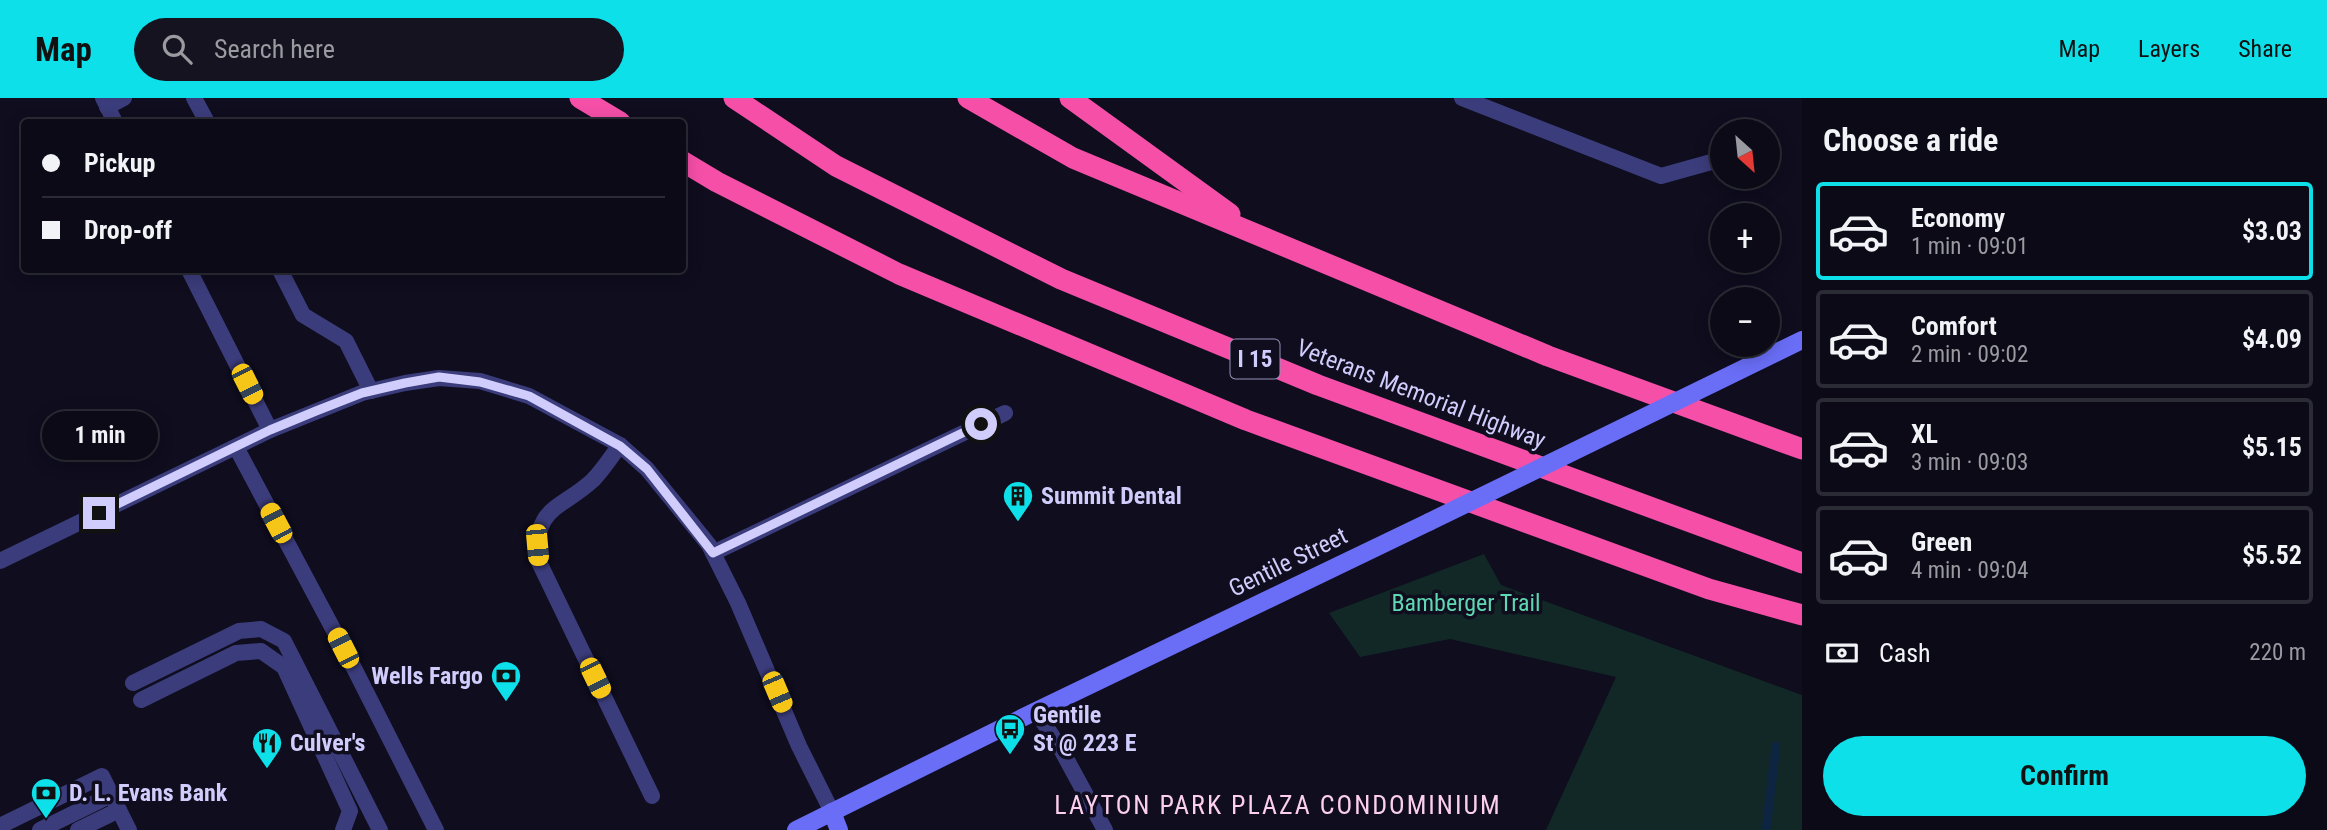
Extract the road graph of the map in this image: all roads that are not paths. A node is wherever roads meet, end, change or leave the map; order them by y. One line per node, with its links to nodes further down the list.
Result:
1 (124, 98): 8 (lane)
2 (194, 98): 10 (lane)
3 (580, 98): 11 (highway)
4 (734, 98): 26 (highway, Veterans Memorial Highway / I 15)
5 (968, 98): 14 (highway)
6 (1070, 98): 14 (highway)
7 (1462, 98): 12 (lane)
8 (105, 102): 9 (lane)
9 (114, 119)
10 (205, 119)
11 (615, 119)
12 (1710, 162)
13 (686, 163): 27 (highway)
14 (1261, 236): 23 (highway)
15 (191, 273): 20 (lane)
16 (282, 273): 18 (lane)
17 (1802, 340): 30 (main road, Gentile Street, bridge)
18 (371, 391): 20 (lane); 21 (lane)
19 (1005, 413): 24 (lane)
20 (270, 430): 22 (lane)
21 (620, 446): 24 (lane); 31 (lane)
22 (236, 447): 25 (lane); 42 (lane)
23 (1802, 449)
24 (713, 553): 34 (lane)
25 (0, 561)
26 (1802, 563)
27 (1802, 615)
28 (133, 683): 41 (lane)
29 (141, 700): 33 (lane)
30 (1036, 711): 34 (main road, Gentile Street); 45 (lane)
31 (652, 796)
32 (115, 802): 35 (lane); 36 (lane); 37 (lane); 38 (lane)
33 (350, 811): 39 (lane); 40 (lane)
34 (832, 812): 43 (main road, Gentile Street); 44 (main road)
35 (0, 826)
36 (40, 830)
37 (78, 830)
38 (129, 830)
39 (343, 830)
40 (360, 830)
41 (380, 830)
42 (436, 830)
43 (796, 830)
44 (839, 830)
45 (1105, 830)

